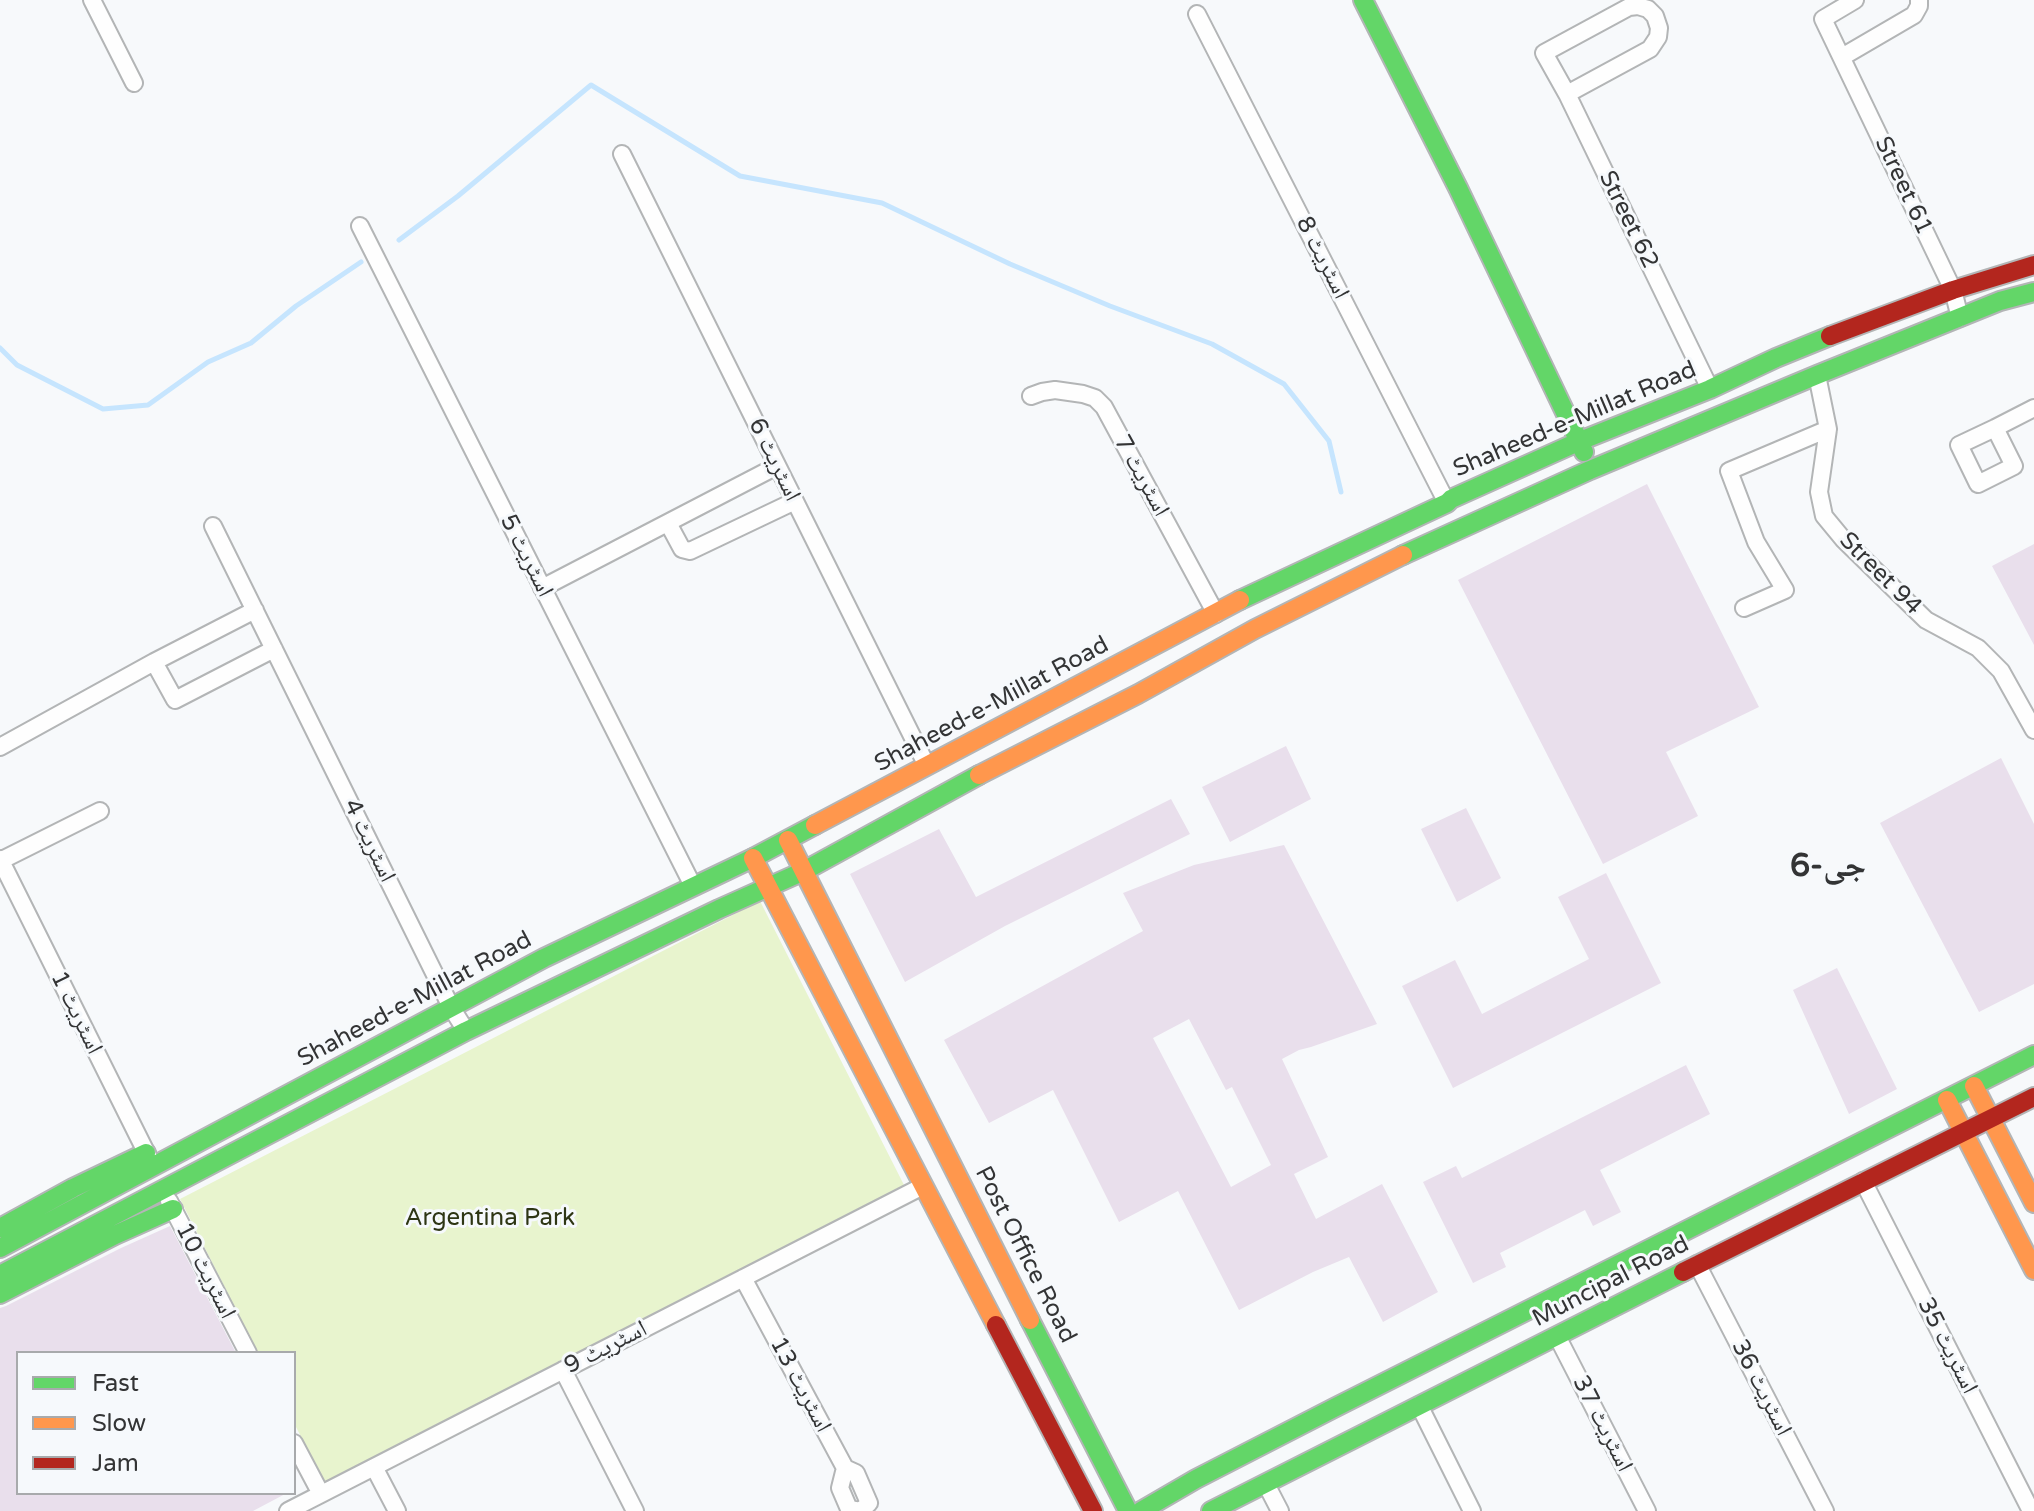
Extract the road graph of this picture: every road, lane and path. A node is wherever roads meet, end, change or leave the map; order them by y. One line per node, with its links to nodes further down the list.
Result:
1 (92, 0): 7 (street)
2 (1363, 0): 21 (street)
3 (1855, 0): 6 (street, Street 61)
4 (1919, 0): 6 (street)
5 (1197, 14): 25 (street, اسٹریٹ 8)
6 (1842, 57): 12 (street, Street 61)
7 (134, 83)
8 (1567, 94): 8 (street, Street 62); 16 (street, Street 62)
9 (622, 154): 22 (street, اسٹریٹ 6)
10 (360, 226): 28 (street, اسٹریٹ 5)
11 (2034, 265): 12 (street, Shaheed-e-Millat Road)
12 (1953, 290): 14 (street, Street 61); 16 (street, Shaheed-e-Millat Road)
13 (2034, 292): 14 (street, Shaheed-e-Millat Road)
14 (1960, 318): 15 (street, Shaheed-e-Millat Road)
15 (1817, 375): 20 (street, Street 94); 23 (street, Shaheed-e-Millat Road)
16 (1710, 389): 21 (street, Shaheed-e-Millat Road)
17 (1031, 396): 32 (street, اسٹریٹ 7)
18 (2034, 408): 19 (street)
19 (1995, 428)
20 (1828, 429): 30 (street); 36 (street, Street 94)
21 (1580, 441): 23 (street); 25 (street, Shaheed-e-Millat Road)
22 (777, 466): 24 (street, اسٹریٹ 6); 26 (street)
23 (1590, 470): 33 (street, Shaheed-e-Millat Road)
24 (795, 501): 26 (street); 38 (street, اسٹریٹ 6)
25 (1447, 503): 29 (street, Shaheed-e-Millat Road)
26 (668, 523): 28 (street)
27 (213, 526): 31 (street, اسٹریٹ 4)
28 (542, 588): 44 (street, اسٹریٹ 5)
29 (1241, 600): 32 (street, Shaheed-e-Millat Road); 33 (street)
30 (1744, 608)
31 (255, 610): 34 (street, اسٹریٹ 4); 35 (street)
32 (1216, 614): 38 (street, Shaheed-e-Millat Road)
33 (1255, 629): 43 (street, Shaheed-e-Millat Road)
34 (274, 649): 35 (street); 46 (street, اسٹریٹ 4)
35 (154, 662): 37 (street)
36 (2034, 730)
37 (0, 747)
38 (927, 766): 40 (street, Shaheed-e-Millat Road)
39 (100, 811): 42 (street)
40 (788, 840): 41 (street, Shaheed-e-Millat Road); 43 (street, Post Office Road)
41 (753, 858): 44 (street, Shaheed-e-Millat Road); 45 (street, Post Office Road)
42 (0, 861): 55 (street, اسٹریٹ 1)
43 (804, 871): 45 (street, Shaheed-e-Millat Road); 47 (street, Post Office Road)
44 (693, 886): 46 (street, Shaheed-e-Millat Road)
45 (769, 888): 47 (street, Post Office Road); 48 (street, Shaheed-e-Millat Road)
46 (451, 1007): 48 (street, اسٹریٹ 4); 55 (street, Shaheed-e-Millat Road)
47 (863, 1029): 57 (street, Post Office Road); 75 (street, Post Office Road)
48 (466, 1031): 58 (street, Shaheed-e-Millat Road)
49 (2034, 1055): 50 (street)
50 (1974, 1086): 52 (street); 53 (street)
51 (2034, 1097): 53 (street, Muncipal Road)
52 (1947, 1100): 54 (street); 78 (street)
53 (1991, 1119): 54 (street, Muncipal Road); 59 (street)
54 (1964, 1132): 56 (street, Muncipal Road); 64 (street)
55 (150, 1160): 61 (street, Shaheed-e-Millat Road); 62 (street, Shaheed-e-Millat Road)
56 (1863, 1181): 63 (street, Muncipal Road); 90 (street, اسٹریٹ 35)
57 (923, 1186): 66 (street, اسٹریٹ 9); 82 (street, Post Office Road)
58 (163, 1189): 60 (street, اسٹریٹ 10); 65 (street, Shaheed-e-Millat Road)
59 (2034, 1203)
60 (173, 1209): 67 (street); 69 (street, اسٹریٹ 10)
61 (0, 1228)
62 (0, 1248)
63 (1697, 1264): 68 (street, Muncipal Road); 89 (street, اسٹریٹ 36)
64 (2034, 1270)
65 (0, 1275)
66 (743, 1278): 70 (street, اسٹریٹ 9); 74 (street, اسٹریٹ 13)
67 (0, 1294)
68 (1557, 1336): 71 (street, Muncipal Road); 88 (street, اسٹریٹ 37)
69 (247, 1351)
70 (563, 1370): 73 (street, اسٹریٹ 9); 81 (street)
71 (1419, 1405): 76 (street, Muncipal Road); 87 (street)
72 (296, 1447): 77 (street)
73 (374, 1467): 77 (street, اسٹریٹ 9); 80 (street)
74 (845, 1468): 74 (street, اسٹریٹ 13)
75 (1113, 1482): 78 (street); 83 (street, Post Office Road)
76 (1266, 1484): 85 (street, Muncipal Road); 86 (street)
77 (321, 1494): 79 (street, اسٹریٹ 9)
78 (1169, 1495): 84 (street)
79 (288, 1511)
80 (397, 1511)
81 (635, 1511)
82 (1093, 1511)
83 (1128, 1511)
84 (1141, 1511)
85 (1211, 1511)
86 (1280, 1511)
87 (1472, 1511)
88 (1647, 1511)
89 (1825, 1511)
90 (2031, 1511)

